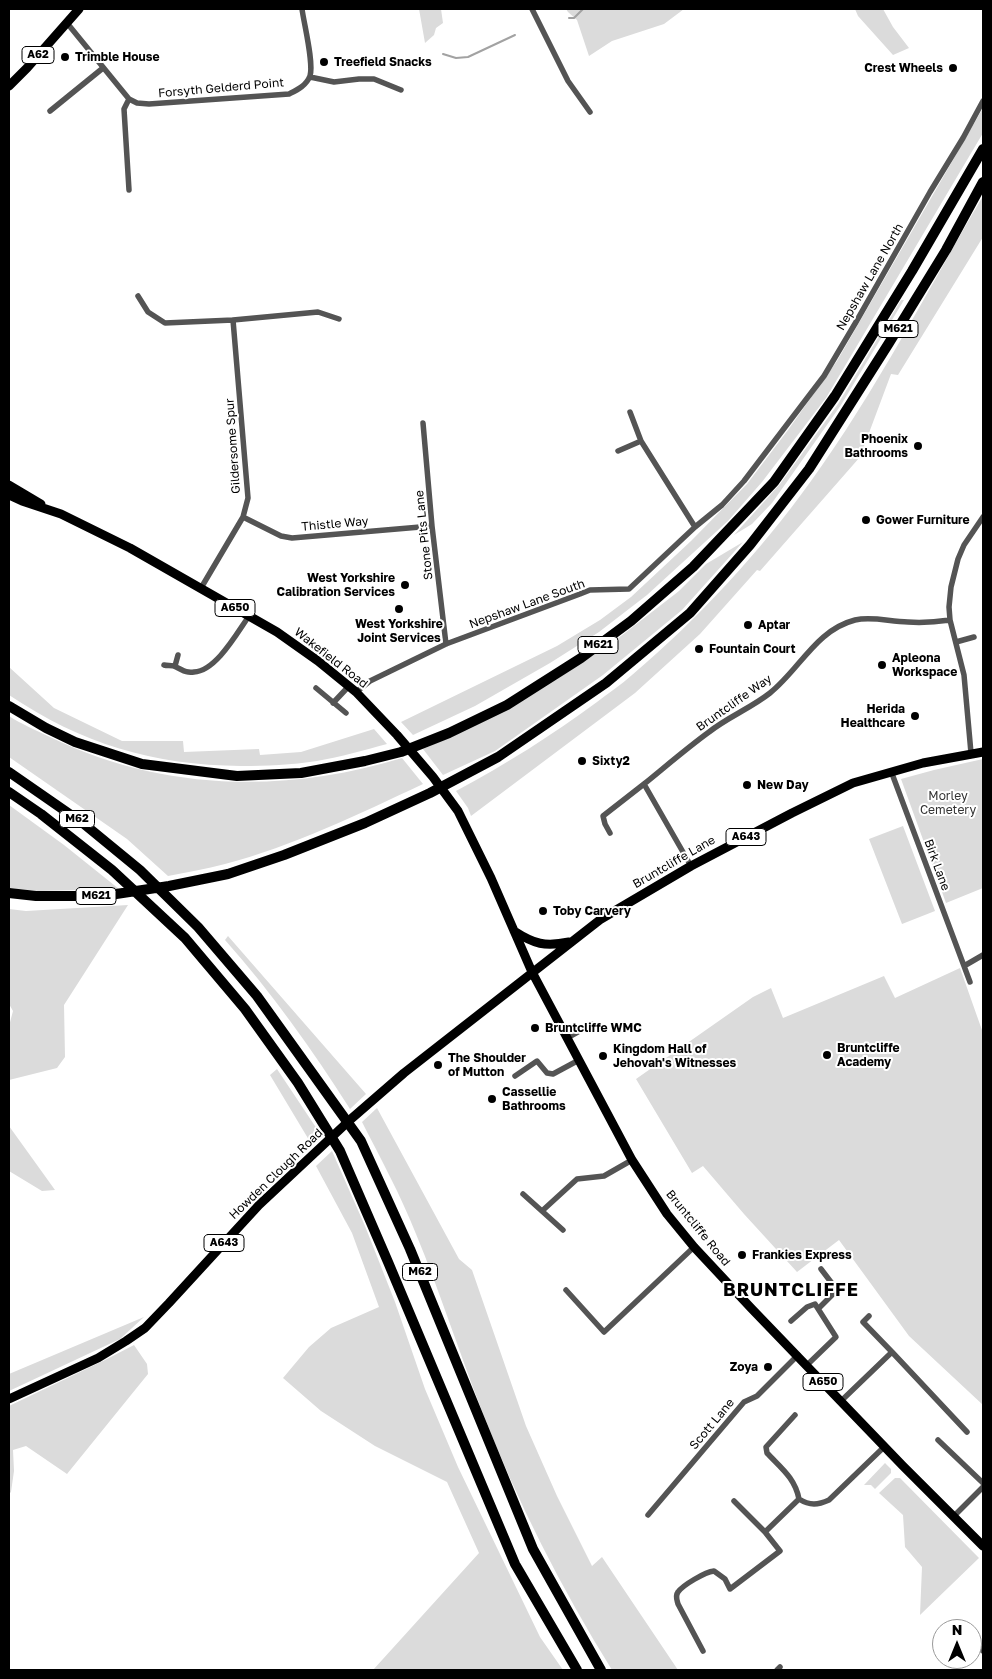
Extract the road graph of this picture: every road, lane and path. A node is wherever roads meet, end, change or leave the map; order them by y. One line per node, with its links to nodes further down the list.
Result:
1 (79, 9): 4 (main road, A62)
2 (302, 9): 6 (street)
3 (532, 9): 12 (street)
4 (67, 23): 5 (street); 7 (main road, A62)
5 (103, 68): 9 (street); 11 (street)
6 (310, 77): 8 (street); 9 (street, Forsyth Gelderd Point)
7 (9, 86)
8 (401, 90)
9 (129, 99): 15 (street)
10 (983, 101): 23 (street, Nepshaw Lane North)
11 (50, 111)
12 (590, 112)
13 (983, 149): 44 (highway, M621)
14 (983, 182): 56 (highway, M621)
15 (129, 190)
16 (138, 296): 18 (street)
17 (339, 319): 18 (street)
18 (233, 320): 28 (street, Gildersome Spur)
19 (630, 412): 21 (street)
20 (423, 423): 29 (street, Stone Pits Lane)
21 (640, 441): 22 (street); 30 (street)
22 (618, 451)
23 (764, 456): 30 (street, Nepshaw Lane South)
24 (9, 485): 26 (main road, Wakefield Road / A650)
25 (9, 495): 26 (main road, Wakefield Road / A650)
26 (52, 510): 31 (main road, Wakefield Road / A650)
27 (983, 516): 33 (street)
28 (243, 517): 29 (street, Thistle Way); 31 (street, Gildersome Spur)
29 (432, 526): 36 (street, Stone Pits Lane)
30 (694, 527): 36 (street, Nepshaw Lane South)
31 (201, 588): 32 (main road, Wakefield Road / A650)
32 (249, 616): 39 (street); 40 (main road, Wakefield Road / A650)
33 (950, 620): 35 (street); 51 (street, Bruntcliffe Way)
34 (974, 637): 35 (street)
35 (956, 642): 47 (street)
36 (446, 644): 42 (street, Nepshaw Lane South)
37 (178, 655): 39 (street)
38 (164, 665): 39 (street)
39 (175, 666)
40 (349, 686): 42 (main road, Wakefield Road / A650); 43 (street)
41 (316, 688): 43 (street)
42 (356, 692): 57 (main road, Wakefield Road / A650)
43 (333, 703): 45 (street)
44 (9, 706)
45 (346, 714)
46 (983, 752): 47 (main road, Bruntcliffe Lane / A643)
47 (971, 753): 49 (main road, Bruntcliffe Lane / A643)
48 (9, 765): 53 (highway)
49 (891, 771): 55 (main road, Bruntcliffe Lane / A643); 60 (street, Birk Lane)
50 (9, 772): 53 (highway, M62)
51 (644, 784): 54 (street, Bruntcliffe Way); 55 (street)
52 (9, 792): 95 (highway, M62)
53 (84, 824): 96 (highway, M62)
54 (610, 833)
55 (691, 866): 58 (main road, Bruntcliffe Lane / A643)
56 (9, 893)
57 (514, 930): 58 (main road); 61 (main road, Wakefield Road / A650)
58 (571, 942): 61 (main road, Bruntcliffe Lane / A643)
59 (983, 955): 60 (street)
60 (964, 966): 62 (street, Birk Lane)
61 (532, 972): 64 (main road, Bruntcliffe Road / A650); 80 (main road, Howden Clough Road / A643)
62 (970, 982)
63 (592, 1024): 64 (street)
64 (567, 1038): 65 (main road, Bruntcliffe Road / A650)
65 (579, 1060): 66 (street); 67 (main road, Bruntcliffe Road / A650)
66 (515, 1076)
67 (632, 1160): 69 (street); 71 (main road, Bruntcliffe Road / A650)
68 (523, 1194): 69 (street)
69 (542, 1211): 70 (street)
70 (563, 1230)
71 (694, 1247): 73 (street); 78 (main road, Bruntcliffe Road / A650)
72 (821, 1269): 74 (street)
73 (566, 1290)
74 (819, 1308): 76 (street); 79 (street)
75 (868, 1316): 77 (street)
76 (791, 1322)
77 (892, 1352): 81 (street); 83 (street)
78 (798, 1355): 79 (main road, Bruntcliffe Road / A650); 90 (street, Scott Lane)
79 (807, 1365): 81 (main road, Bruntcliffe Road / A650)
80 (9, 1399)
81 (840, 1402): 85 (main road, Bruntcliffe Road / A650)
82 (795, 1415): 88 (street)
83 (967, 1432)
84 (938, 1440): 86 (street)
85 (884, 1446): 88 (street); 91 (main road, Bruntcliffe Road / A650)
86 (983, 1482)
87 (983, 1487): 91 (street)
88 (799, 1499): 92 (street)
89 (734, 1501): 92 (street)
90 (648, 1515)
91 (954, 1516): 93 (main road, Bruntcliffe Road / A650)
92 (765, 1532): 94 (street)
93 (983, 1546)
94 (703, 1650)
95 (577, 1670)
96 (601, 1670)

